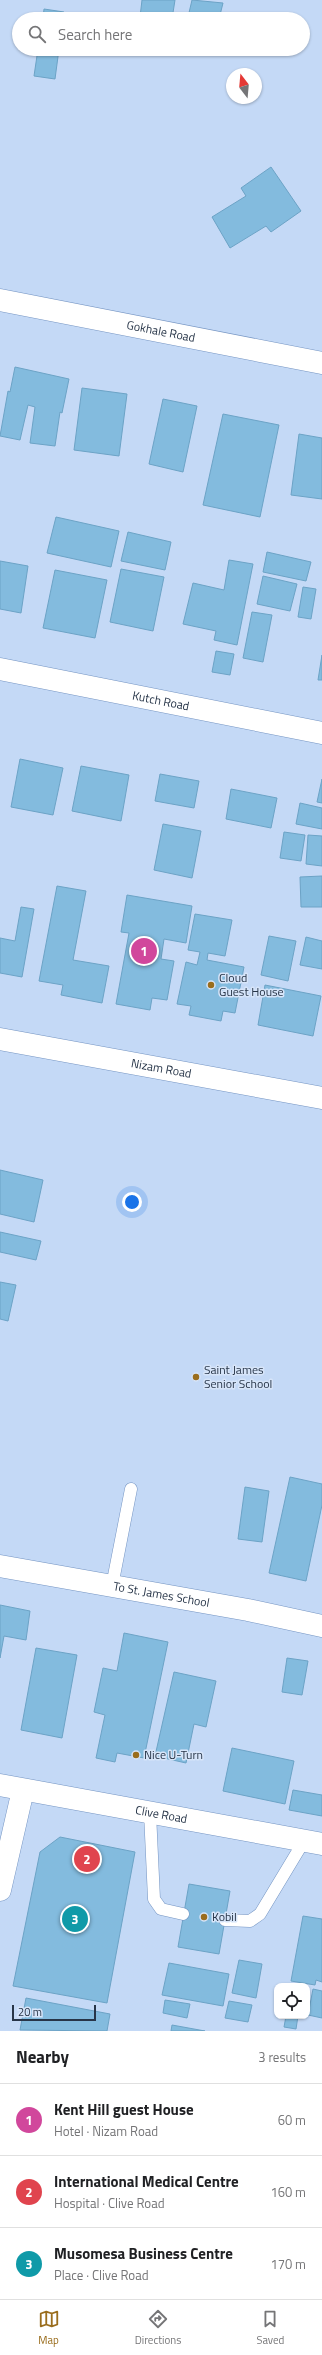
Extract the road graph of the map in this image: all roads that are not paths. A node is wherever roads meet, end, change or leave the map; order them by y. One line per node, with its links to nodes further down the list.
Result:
1 (0, 300): 2 (street, Gokhale Road)
2 (322, 363)
3 (0, 669): 4 (street, Kutch Road)
4 (322, 733)
5 (0, 1039): 6 (street, Nizam Road)
6 (322, 1098)
7 (131, 1489): 9 (lane)
8 (0, 1566): 9 (street, To St. James School)
9 (112, 1586): 10 (street, To St. James School)
10 (322, 1626)
11 (0, 1785): 12 (street, Clive Road)
12 (23, 1790): 13 (street, Clive Road); 15 (street)
13 (150, 1813): 14 (street, Clive Road); 16 (lane)
14 (313, 1843): 17 (lane)
15 (0, 1890)
16 (184, 1914)
17 (225, 1920)

